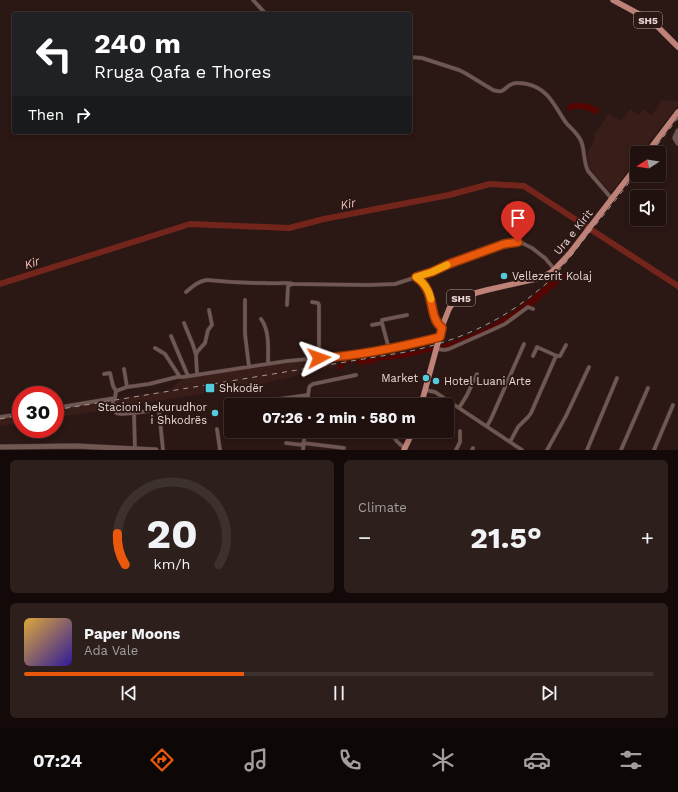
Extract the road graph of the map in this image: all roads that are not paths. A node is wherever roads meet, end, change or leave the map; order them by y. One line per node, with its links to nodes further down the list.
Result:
1 (254, 0): 3 (street)
2 (613, 0): 4 (main road, SH5)
3 (264, 12)
4 (678, 47)
5 (412, 57): 11 (street)
6 (678, 112): 9 (main road)
7 (678, 131): 8 (main road)
8 (678, 143)
9 (652, 146)
10 (630, 175): 11 (main road, SH5)
11 (612, 199): 12 (main road, Ura e Kirit / SH5)
12 (555, 269): 13 (street); 26 (main road, SH5)
13 (416, 277): 14 (street); 26 (street)
14 (293, 284): 15 (street); 18 (street)
15 (186, 292)
16 (245, 300): 39 (street)
17 (312, 302): 37 (street)
18 (287, 305)
19 (533, 309): 33 (street)
20 (210, 310): 34 (street)
21 (407, 315): 24 (street)
22 (261, 318): 38 (street)
23 (184, 323): 34 (street)
24 (382, 323): 25 (street); 32 (street)
25 (372, 325)
26 (442, 328): 28 (main road, SH5)
27 (170, 336): 46 (street)
28 (440, 337): 32 (street); 33 (main road, SH5)
29 (524, 344): 65 (street)
30 (566, 345): 36 (street)
31 (155, 348): 47 (street)
32 (389, 348): 37 (street)
33 (437, 349): 51 (main road, SH5)
34 (196, 355): 43 (street)
35 (533, 356): 36 (street)
36 (556, 356): 72 (street)
37 (319, 358): 38 (street)
38 (268, 364): 39 (street)
39 (249, 367): 43 (street)
40 (589, 367): 87 (street)
41 (124, 369): 49 (street)
42 (104, 374): 52 (street)
43 (197, 374): 46 (street)
44 (477, 374): 59 (street)
45 (356, 375): 53 (street)
46 (188, 376): 47 (street)
47 (180, 377): 49 (street)
48 (618, 378): 88 (street)
49 (127, 387): 52 (street)
50 (648, 388): 89 (street)
51 (425, 390): 55 (main road, SH5); 59 (street)
52 (116, 392): 56 (street)
53 (308, 396): 54 (street)
54 (290, 398)
55 (423, 398)
56 (112, 399): 58 (street); 62 (street)
57 (674, 405): 90 (street)
58 (64, 407)
59 (459, 408): 65 (street)
60 (159, 410): 82 (street)
61 (149, 411): 62 (street)
62 (134, 413): 79 (street)
63 (12, 415): 64 (street)
64 (0, 417)
65 (487, 426): 72 (street)
66 (217, 429): 83 (street)
67 (460, 431): 85 (street)
68 (303, 438): 73 (street)
69 (394, 438): 80 (street)
70 (410, 438): 80 (main road)
71 (286, 442): 73 (street)
72 (510, 442): 86 (street)
73 (303, 444): 78 (street); 84 (street)
74 (0, 447): 75 (main road)
75 (19, 448): 76 (main road)
76 (33, 448): 77 (main road)
77 (76, 448): 79 (main road)
78 (344, 448)
79 (135, 449): 81 (main road)
80 (405, 449)
81 (156, 450)
82 (163, 450)
83 (220, 450)
84 (302, 450)
85 (456, 450)
86 (522, 450)
87 (547, 450)
88 (587, 450)
89 (621, 450)
90 (654, 450)

